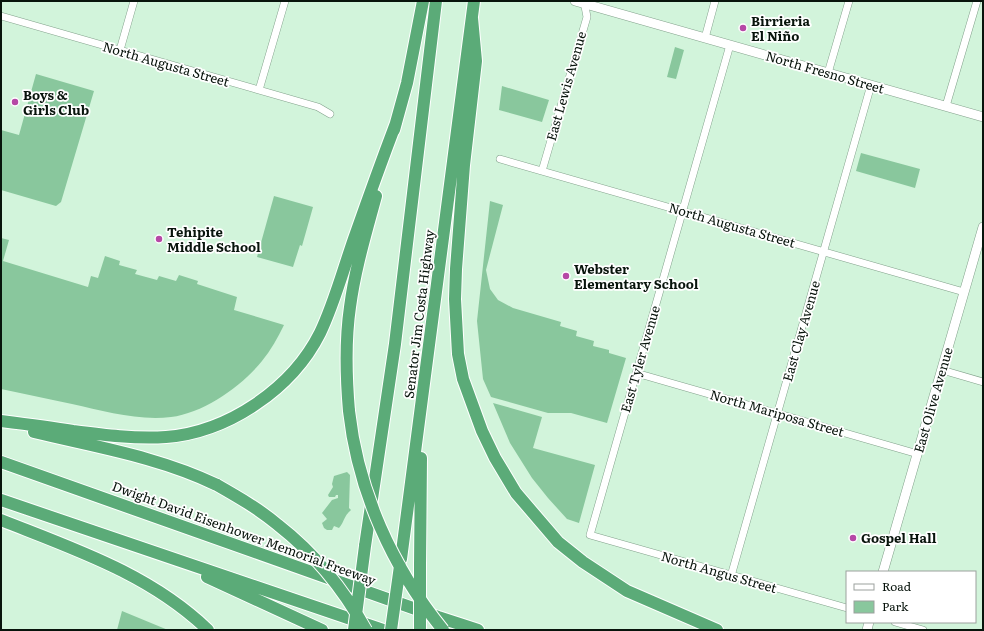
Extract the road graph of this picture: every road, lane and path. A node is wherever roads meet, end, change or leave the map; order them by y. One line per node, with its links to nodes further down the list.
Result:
1 (134, 1): 15 (street)
2 (285, 1): 18 (street)
3 (474, 1): 12 (highway, Senator Jim Costa Highway)
4 (575, 1): 9 (main road, North Fresno Street)
5 (715, 1): 13 (street)
6 (849, 1): 16 (street)
7 (977, 1): 19 (street)
8 (423, 2): 22 (highway)
9 (584, 2): 13 (main road, North Fresno Street); 24 (street, East Lewis Avenue)
10 (436, 4): 48 (highway, Senator Jim Costa Highway, bridge)
11 (1, 16): 15 (street, North Augusta Street)
12 (472, 18): 32 (highway, Senator Jim Costa Highway); 55 (highway)
13 (704, 38): 14 (main road, North Fresno Street)
14 (730, 45): 16 (main road, North Fresno Street); 25 (street, East Tyler Avenue)
15 (120, 50): 18 (street, North Augusta Street)
16 (828, 73): 17 (main road, North Fresno Street)
17 (871, 85): 19 (main road, North Fresno Street); 27 (street, East Clay Avenue)
18 (260, 90): 20 (street, North Augusta Street)
19 (946, 106): 21 (main road, North Fresno Street)
20 (330, 114)
21 (983, 117)
22 (396, 123): 34 (highway); 53 (highway, bridge)
23 (500, 159): 24 (street, North Augusta Street)
24 (542, 171): 25 (street, North Augusta Street)
25 (683, 211): 27 (street, North Augusta Street); 30 (street, East Tyler Avenue)
26 (983, 227): 28 (main road, East Olive Avenue)
27 (824, 252): 28 (street, North Augusta Street); 33 (street, East Clay Avenue)
28 (964, 292): 29 (main road, East Olive Avenue)
29 (942, 370): 31 (street); 36 (main road, East Olive Avenue)
30 (636, 373): 33 (street, North Mariposa Street); 40 (street, East Tyler Avenue)
31 (983, 382)
32 (421, 406): 51 (highway, Senator Jim Costa Highway, bridge); 52 (highway, bridge)
33 (777, 413): 36 (street, North Mariposa Street); 43 (street, East Clay Avenue)
34 (1, 421)
35 (1, 424): 49 (highway, bridge)
36 (918, 454): 42 (main road, East Olive Avenue)
37 (1, 462): 54 (highway, Dwight David Eisenhower Memorial Freeway)
38 (1, 500): 41 (highway)
39 (1, 520): 46 (highway)
40 (590, 535): 43 (street, North Angus Street)
41 (147, 550): 47 (highway); 50 (highway)
42 (883, 571)
43 (731, 576): 44 (street, North Angus Street)
44 (846, 608)
45 (898, 623): 56 (street)
46 (208, 630)
47 (322, 630)
48 (354, 630)
49 (366, 630)
50 (383, 630)
51 (391, 630)
52 (420, 630)
53 (443, 630)
54 (478, 630)
55 (717, 630)
56 (923, 630)

